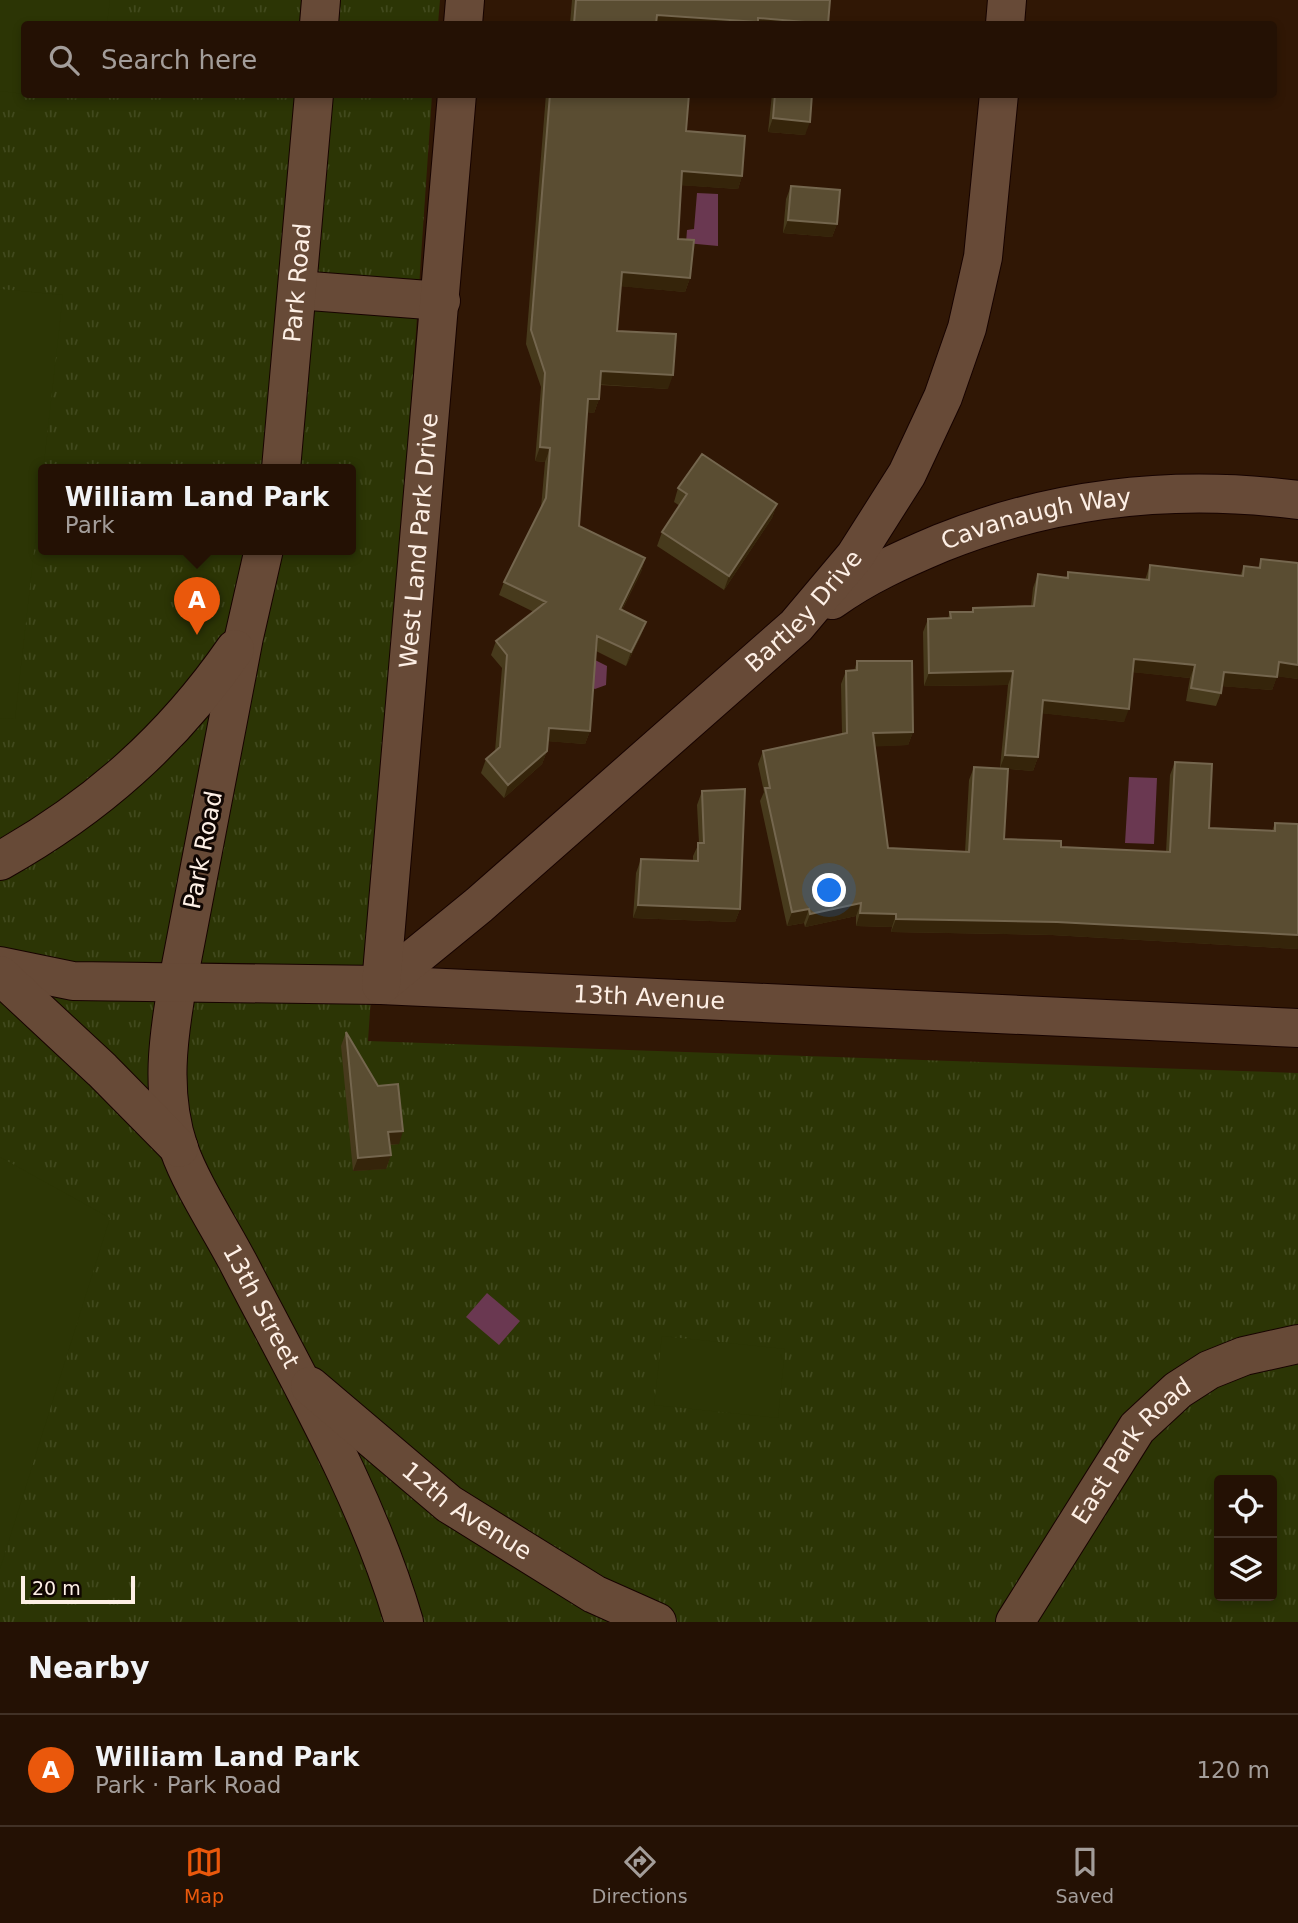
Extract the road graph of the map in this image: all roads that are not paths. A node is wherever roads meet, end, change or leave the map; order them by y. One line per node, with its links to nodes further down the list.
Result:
1 (321, 0): 4 (street)
2 (464, 0): 5 (street)
3 (1007, 0): 6 (street)
4 (319, 21)
5 (463, 21)
6 (1005, 21)
7 (313, 98): 10 (street, Park Road)
8 (457, 98): 11 (street, West Land Park Drive)
9 (999, 98): 15 (street, Bartley Drive)
10 (297, 290): 11 (street); 12 (street, Park Road)
11 (441, 301): 21 (street, West Land Park Drive)
12 (281, 464)
13 (1298, 500): 15 (street, Cavanaugh Way)
14 (263, 555): 16 (street, Park Road)
15 (796, 626): 21 (street, Bartley Drive)
16 (244, 637): 17 (street, Park Road); 20 (street, Park Road)
17 (0, 861)
18 (0, 966): 20 (street, 13th Avenue)
19 (0, 975): 23 (street)
20 (178, 981): 21 (street, 13th Avenue); 23 (street, 13th Street)
21 (381, 985): 22 (street, 13th Avenue)
22 (1298, 1028)
23 (179, 1149): 25 (street, 13th Street)
24 (1298, 1344): 28 (street, East Park Road)
25 (295, 1374): 26 (street, 13th Street); 27 (street, 12th Avenue)
26 (404, 1622)
27 (657, 1622)
28 (1015, 1622)

